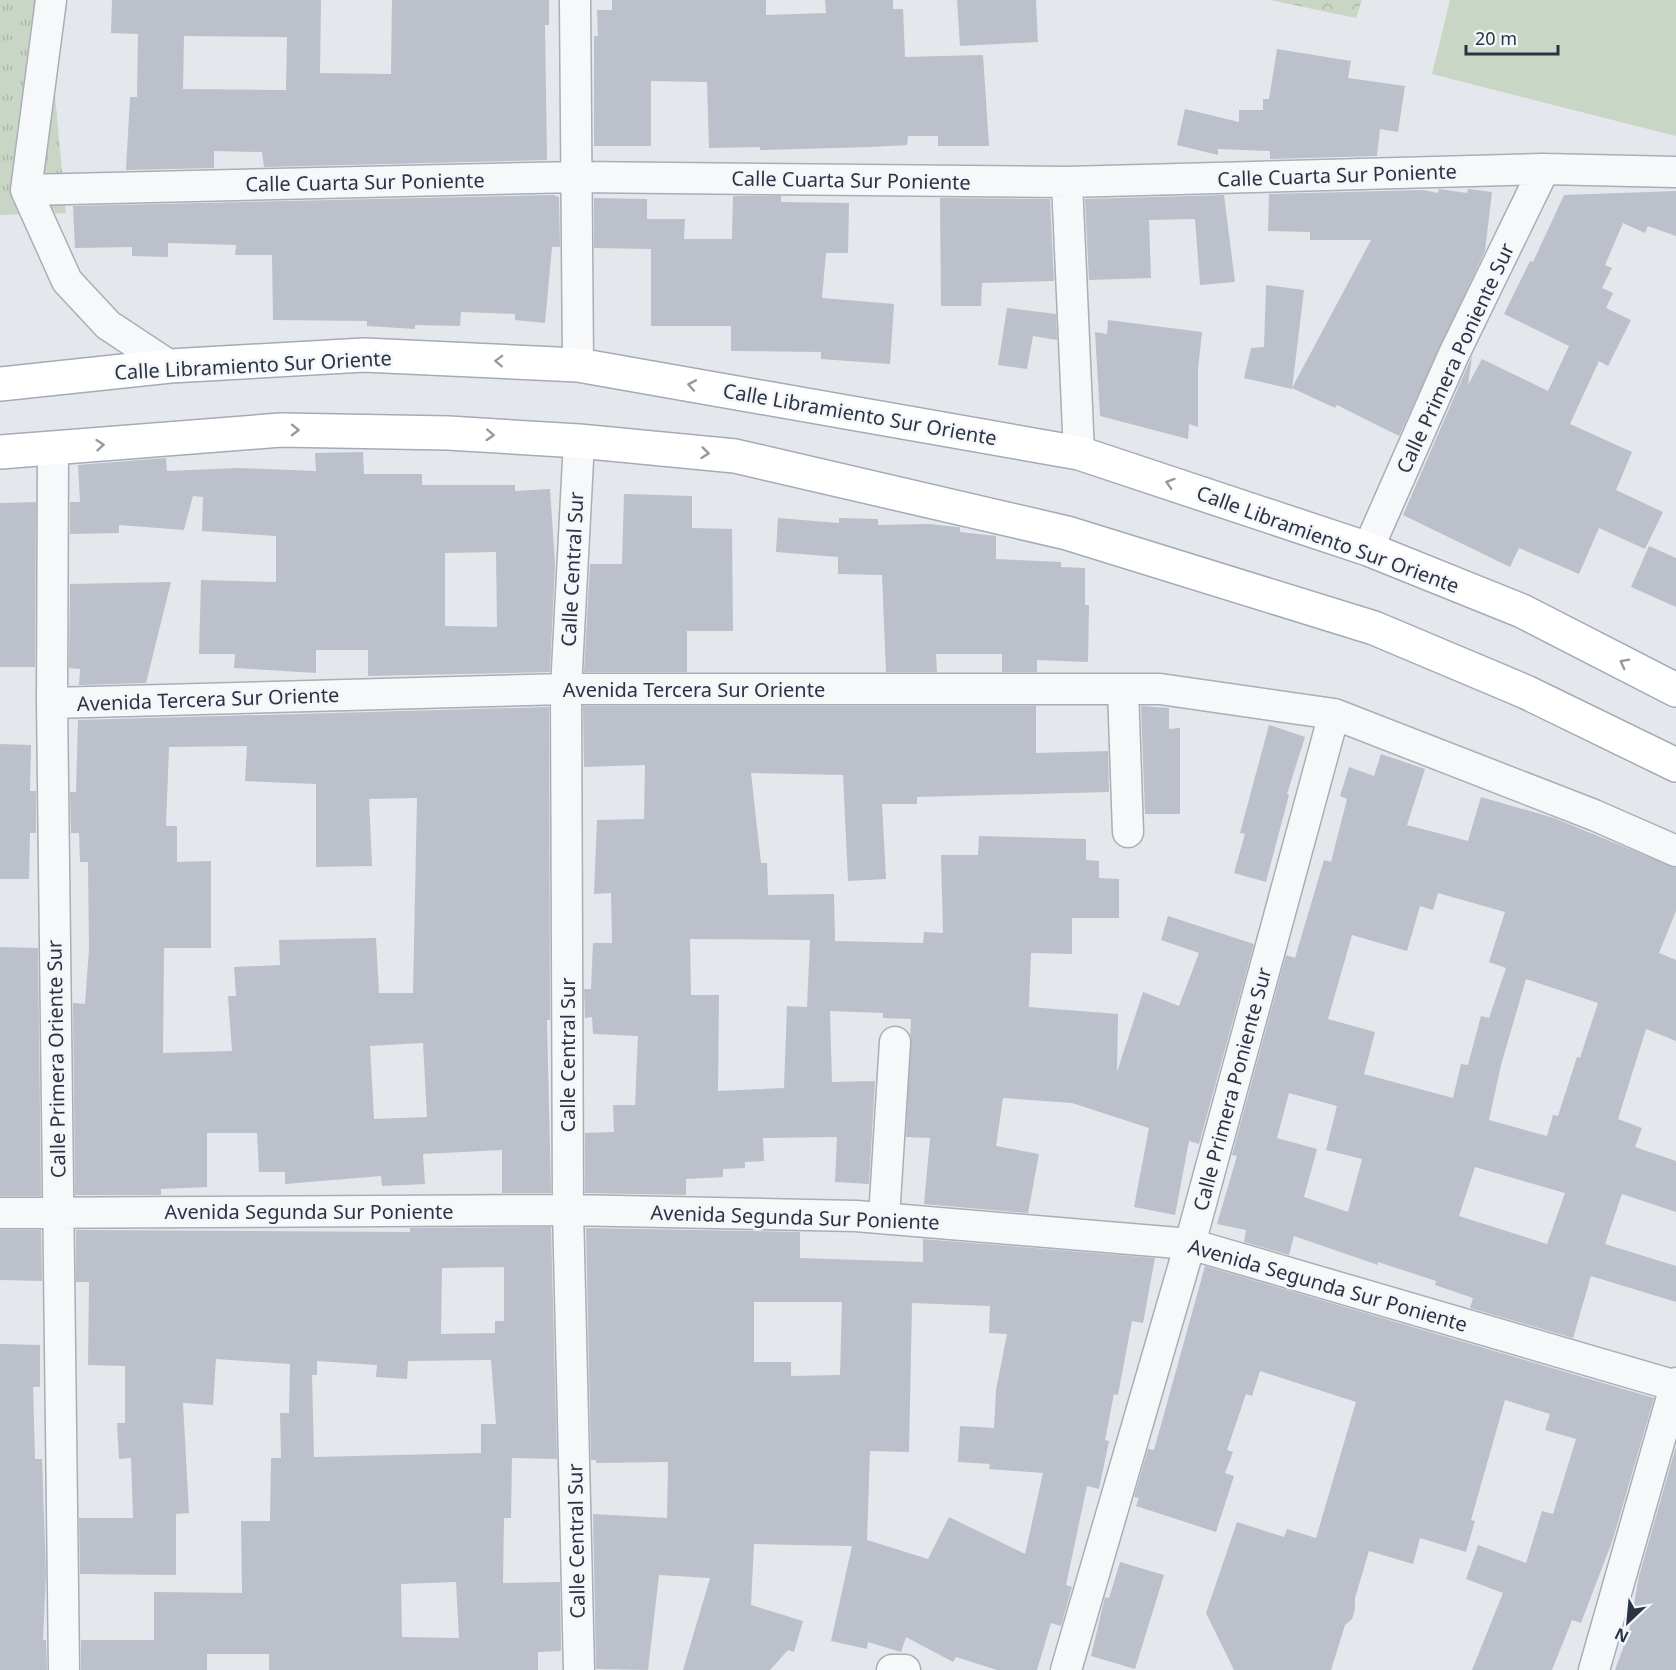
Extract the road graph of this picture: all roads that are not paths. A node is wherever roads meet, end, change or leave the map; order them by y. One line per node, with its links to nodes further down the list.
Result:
1 (51, 0): 7 (street)
2 (575, 0): 5 (street)
3 (1544, 169): 4 (street, Calle Cuarta Sur Poniente); 6 (street, Calle Cuarta Sur Poniente); 15 (street, Calle Primera Poniente Sur)
4 (1676, 172)
5 (576, 177): 6 (street, Calle Cuarta Sur Poniente); 7 (street, Calle Cuarta Sur Poniente); 8 (street)
6 (1067, 182): 14 (street)
7 (26, 190): 9 (street)
8 (579, 365): 9 (main road, Calle Libramiento Sur Oriente, one-way to 9); 14 (main road, Calle Libramiento Sur Oriente, one-way to 8)
9 (170, 366): 10 (main road, Calle Libramiento Sur Oriente)
10 (0, 384)
11 (579, 441): 12 (main road, one-way to 11); 16 (street, Calle Central Sur); 21 (main road, one-way to 21)
12 (52, 449): 13 (main road); 19 (street, Calle Primera Oriente Sur)
13 (0, 452)
14 (1079, 453): 15 (main road, Calle Libramiento Sur Oriente, one-way to 14)
15 (1368, 549): 18 (main road, Calle Libramiento Sur Oriente, one-way to 15)
16 (566, 689): 17 (street, Avenida Tercera Sur Oriente); 19 (street, Avenida Tercera Sur Oriente); 25 (street, Calle Central Sur)
17 (1123, 689): 20 (street, Avenida Tercera Sur Oriente); 22 (street)
18 (1676, 690)
19 (52, 703): 27 (street, Calle Primera Oriente Sur)
20 (1334, 714): 23 (street, Avenida Tercera Sur Oriente); 29 (street, Calle Primera Poniente Sur)
21 (1676, 765)
22 (1128, 832)
23 (1676, 851)
24 (895, 1042): 28 (street)
25 (568, 1210): 27 (street, Avenida Segunda Sur Poniente); 28 (street, Avenida Segunda Sur Poniente); 32 (street, Calle Central Sur)
26 (0, 1213): 27 (street, Avenida Segunda Sur Poniente)
27 (58, 1213): 31 (street, Calle Primera Oriente Sur)
28 (884, 1218): 29 (street, Avenida Segunda Sur Poniente)
29 (1190, 1244): 30 (street, Avenida Segunda Sur Poniente); 35 (street, Calle Primera Poniente Sur)
30 (1676, 1385): 36 (street)
31 (64, 1670)
32 (579, 1670)
33 (892, 1670): 34 (street)
34 (905, 1670)
35 (1066, 1670)
36 (1594, 1670)

